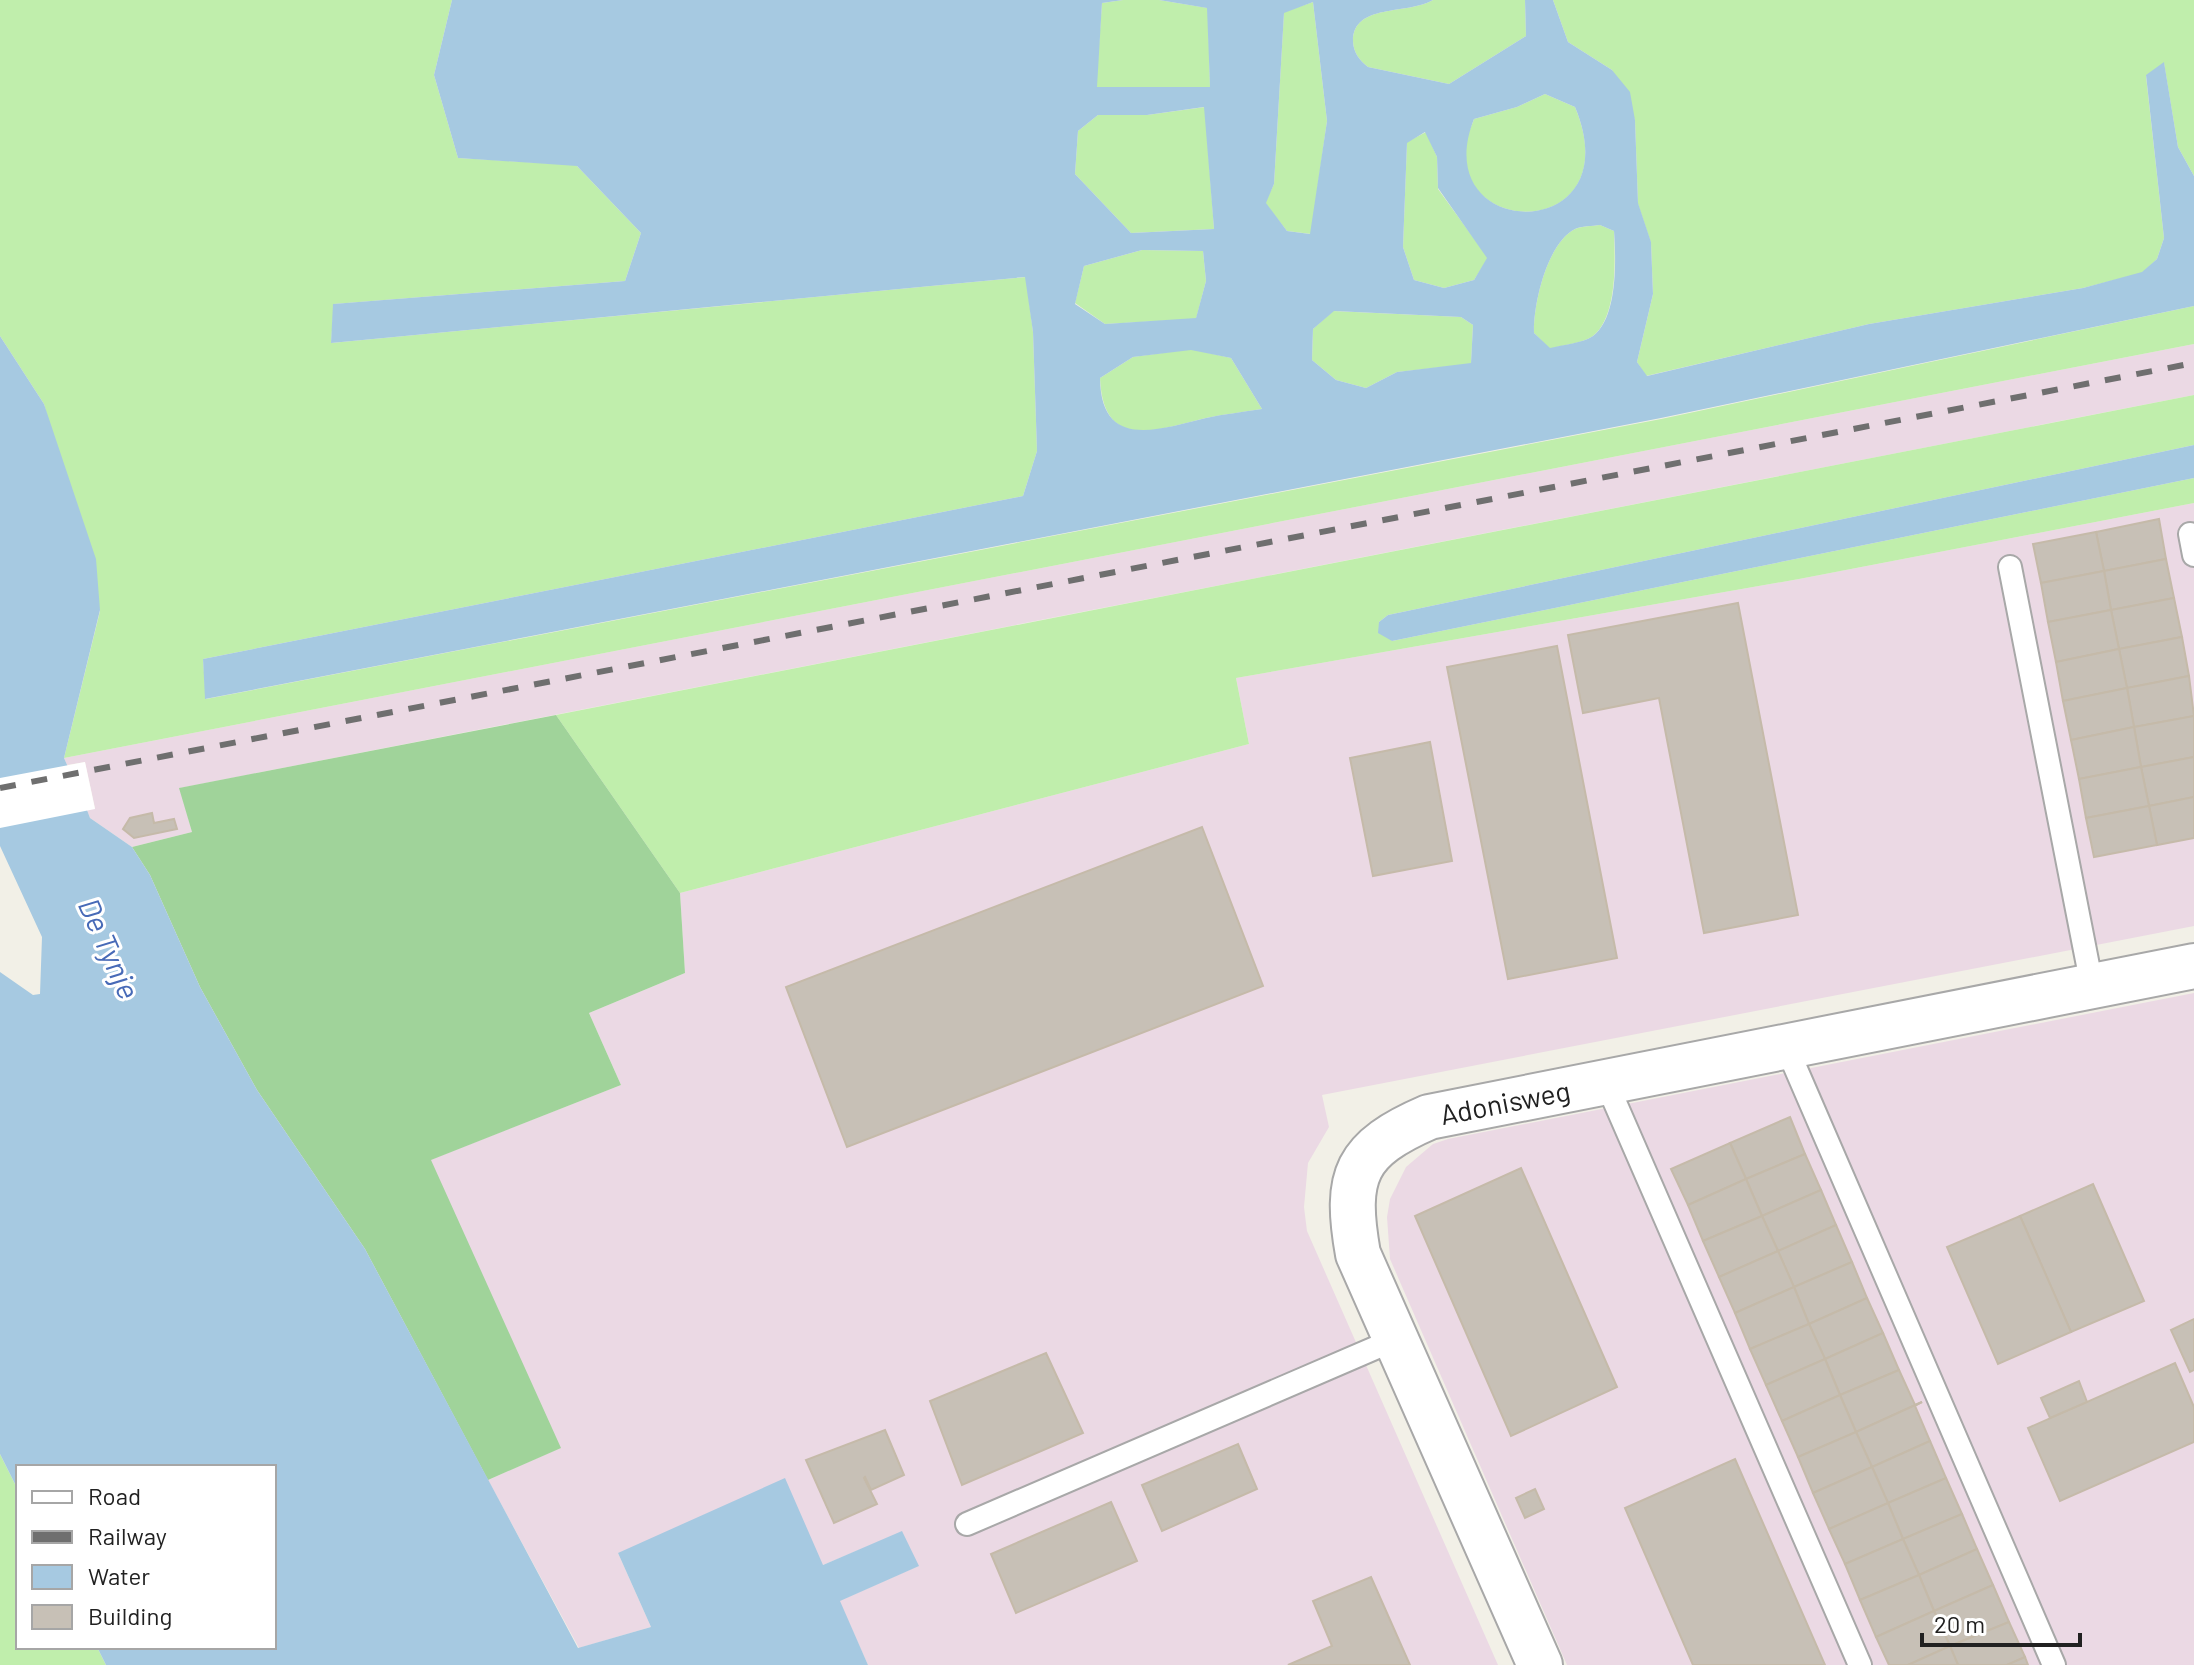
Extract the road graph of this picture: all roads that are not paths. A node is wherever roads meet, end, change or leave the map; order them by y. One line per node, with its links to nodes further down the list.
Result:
1 (2010, 567): 3 (lane)
2 (2194, 966): 3 (street, Adonisweg)
3 (2092, 986): 4 (street, Adonisweg)
4 (1786, 1046): 5 (street, Adonisweg); 10 (lane)
5 (1606, 1082): 6 (street, Adonisweg); 9 (lane)
6 (1396, 1339): 7 (lane); 8 (street, Adonisweg)
7 (967, 1524)
8 (1540, 1665)
9 (1860, 1665)
10 (2054, 1665)

